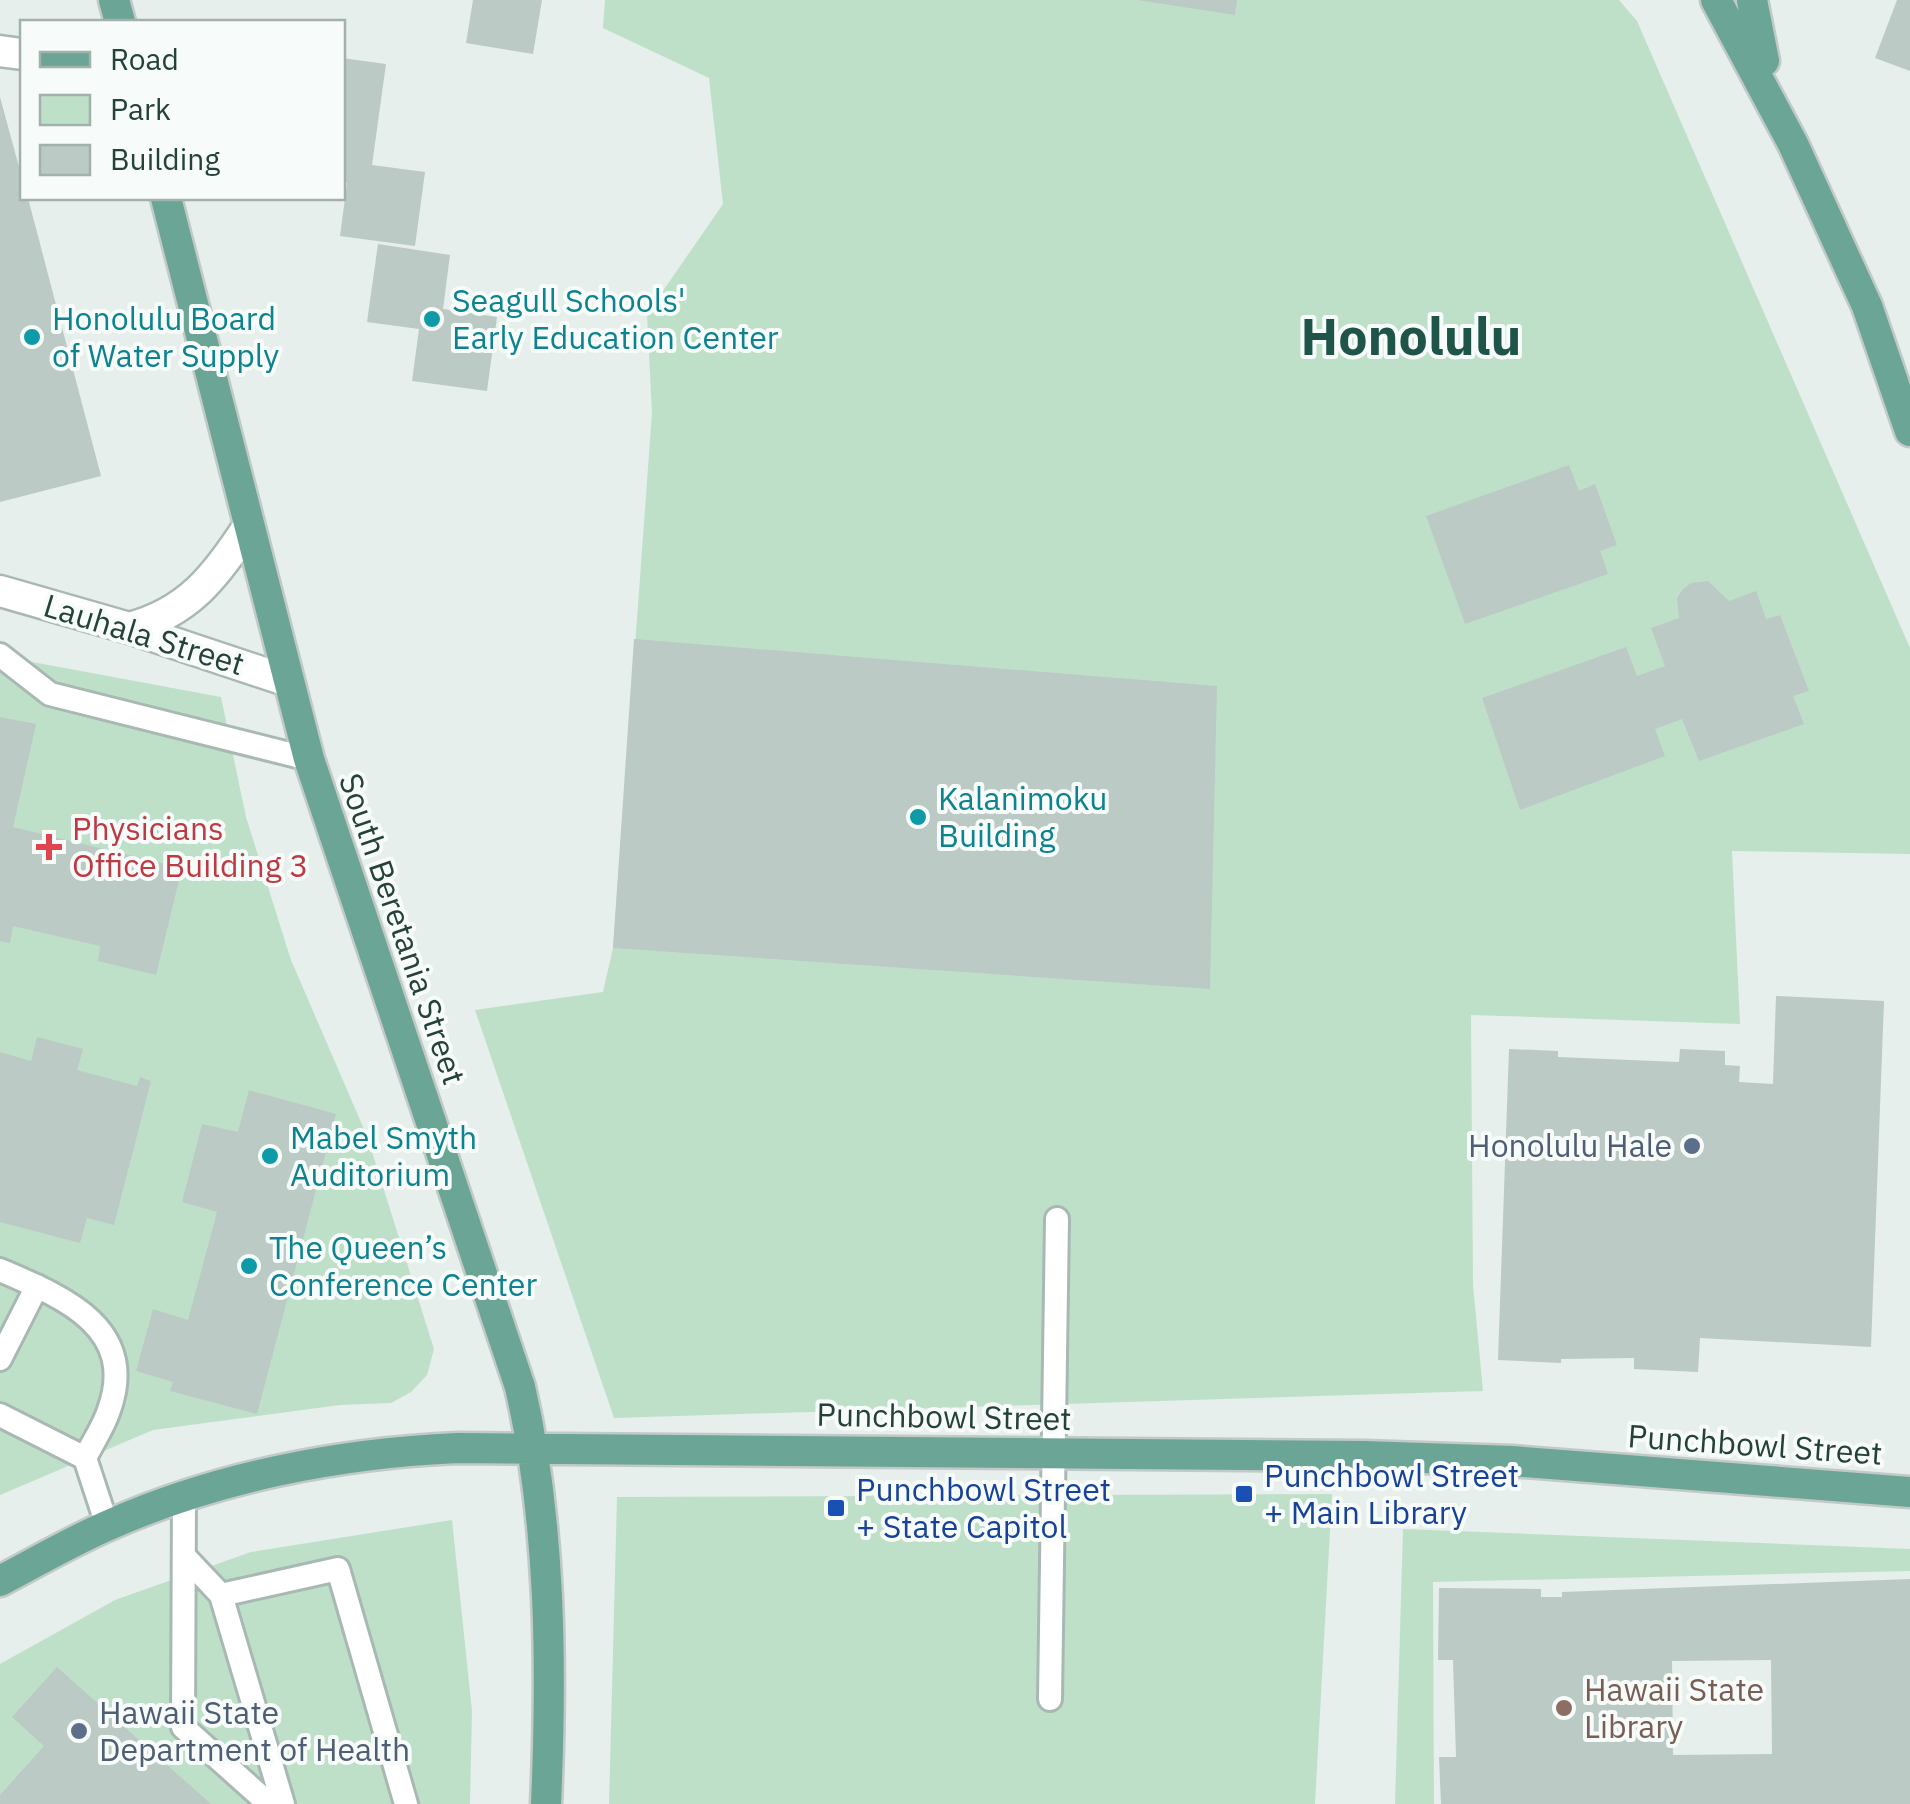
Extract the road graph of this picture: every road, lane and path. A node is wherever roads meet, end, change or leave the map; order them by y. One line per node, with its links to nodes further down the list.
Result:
1 (1716, 0): 3 (main road)
2 (1752, 0): 3 (main road)
3 (1793, 144): 5 (main road)
4 (166, 200): 6 (main road, South Beretania Street)
5 (1910, 431)
6 (248, 528): 8 (street); 10 (main road, South Beretania Street)
7 (0, 591): 8 (street, Lauhala Street)
8 (129, 628): 10 (street, Lauhala Street)
9 (0, 655): 11 (lane)
10 (288, 682): 11 (main road, South Beretania Street)
11 (309, 759): 17 (main road, South Beretania Street)
12 (1056, 1219): 18 (lane)
13 (0, 1270): 14 (lane)
14 (37, 1286): 15 (lane); 19 (lane)
15 (0, 1359)
16 (0, 1415): 19 (lane)
17 (534, 1447): 18 (main road, Punchbowl Street); 21 (main road, Punchbowl Street); 30 (main road, South Beretania Street)
18 (1052, 1454): 20 (main road, Punchbowl Street); 26 (lane)
19 (84, 1458): 22 (lane)
20 (1910, 1492)
21 (184, 1495): 22 (main road, Punchbowl Street); 23 (lane)
22 (107, 1525): 24 (main road, Punchbowl Street)
23 (186, 1558): 25 (lane); 27 (lane)
24 (0, 1581)
25 (221, 1595): 28 (lane); 29 (lane)
26 (1050, 1699)
27 (268, 1804)
28 (283, 1804)
29 (406, 1804)
30 (546, 1804)

